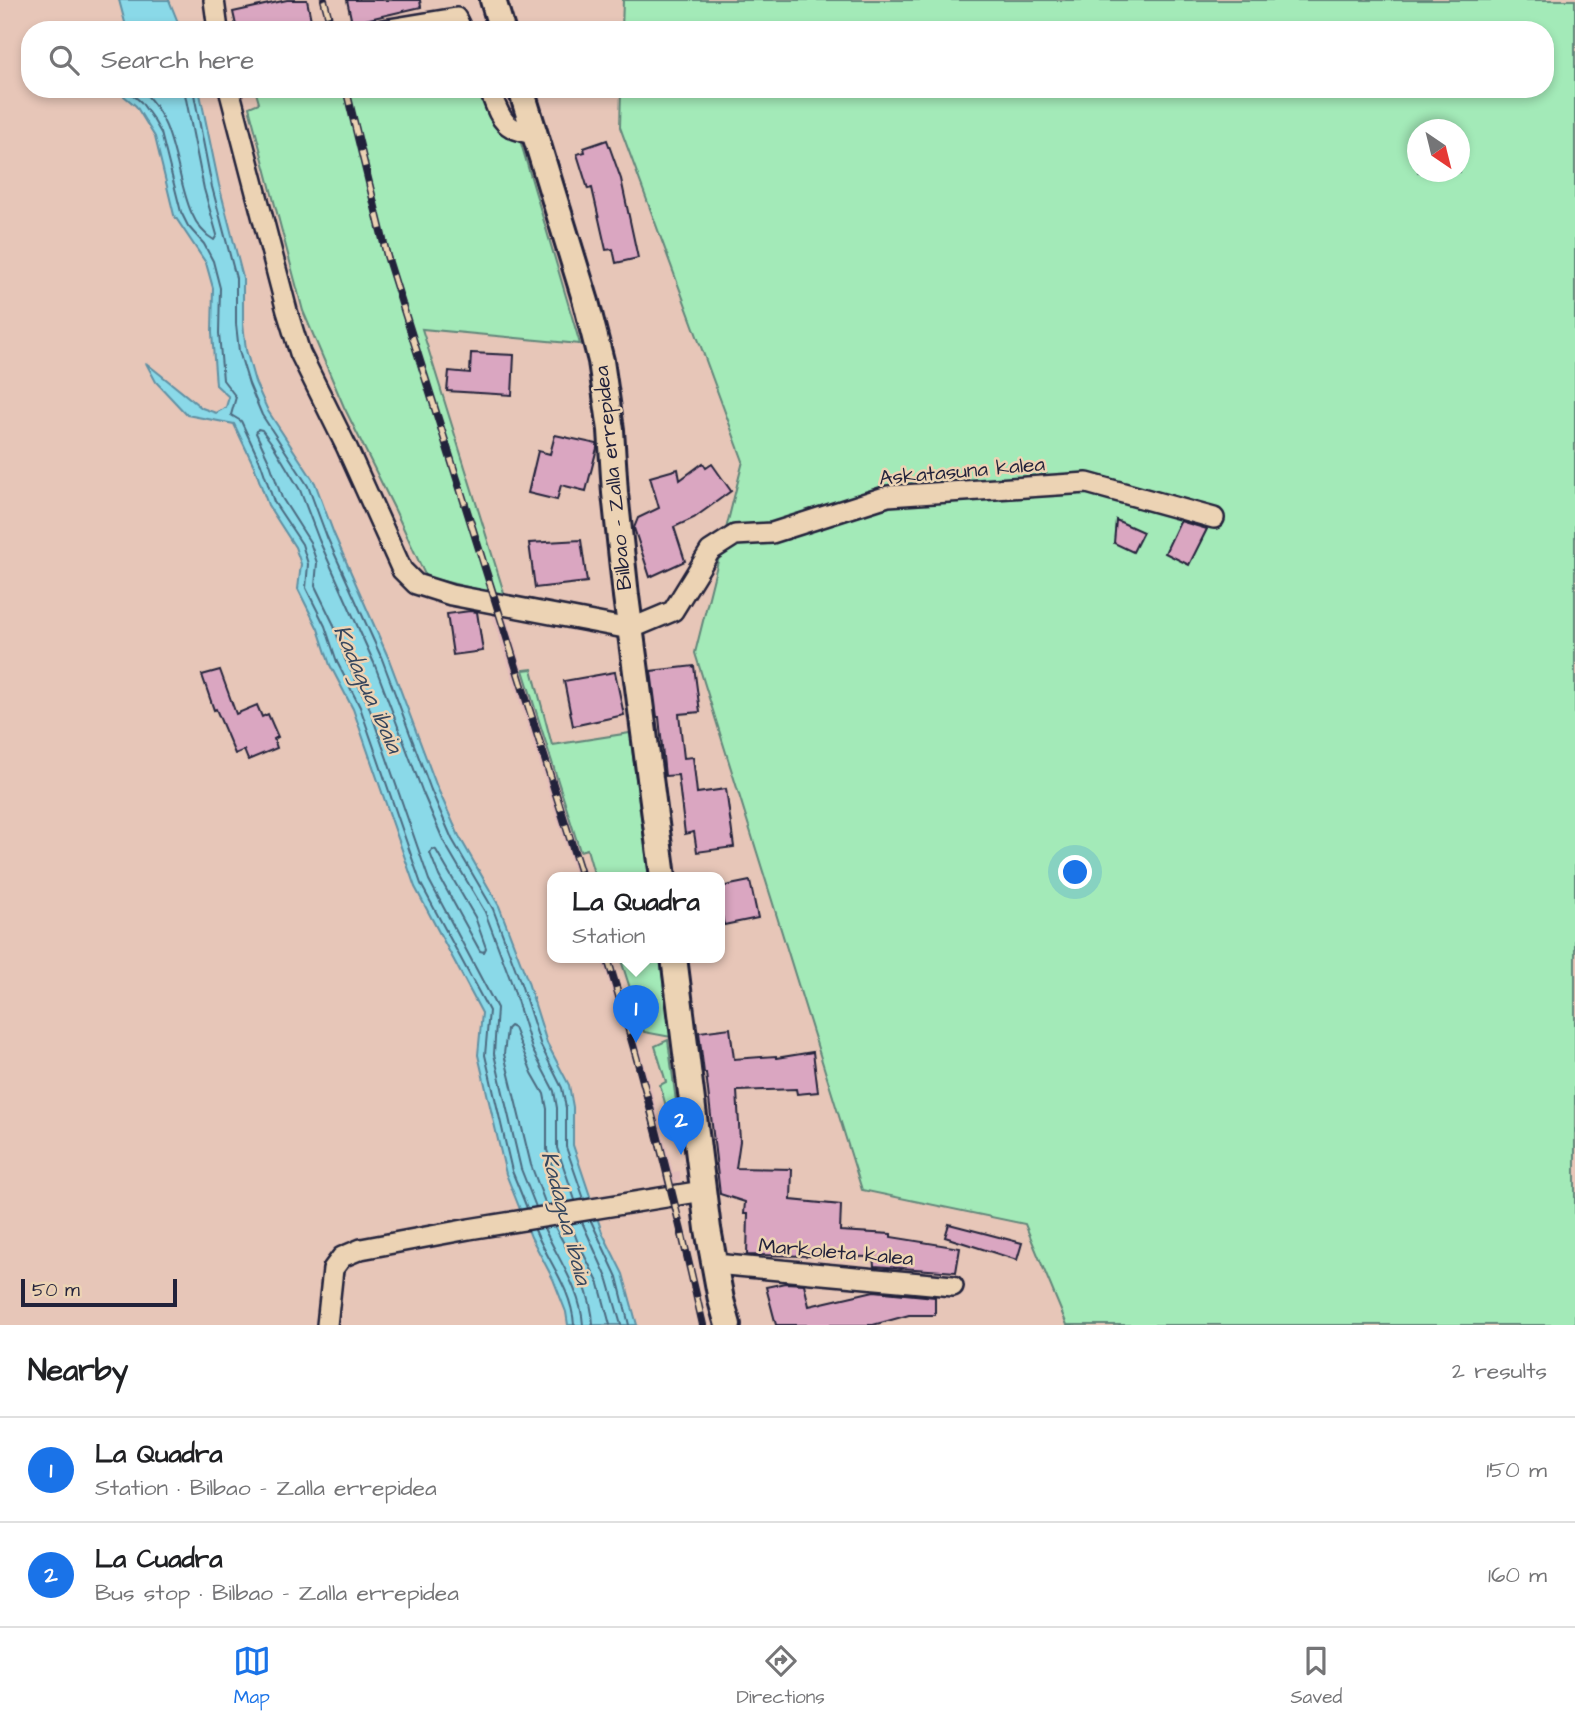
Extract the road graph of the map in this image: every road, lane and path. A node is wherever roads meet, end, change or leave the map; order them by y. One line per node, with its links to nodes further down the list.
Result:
1 (214, 0): 3 (street)
2 (493, 0): 6 (street)
3 (217, 21)
4 (438, 21): 5 (street)
5 (457, 21)
6 (499, 21)
7 (231, 98): 12 (street)
8 (493, 98): 10 (street)
9 (524, 98): 10 (street, Bilbao - Zalla errepidea)
10 (534, 134): 12 (street, Bilbao - Zalla errepidea)
11 (1214, 518): 12 (street, Askatasuna kalea)
12 (631, 629): 13 (street, Bilbao - Zalla errepidea)
13 (662, 872)
14 (675, 963): 15 (street)
15 (703, 1191): 16 (street); 18 (street)
16 (715, 1264): 17 (street, Markoleta kalea); 19 (street)
17 (953, 1286)
18 (327, 1325)
19 (728, 1325)

